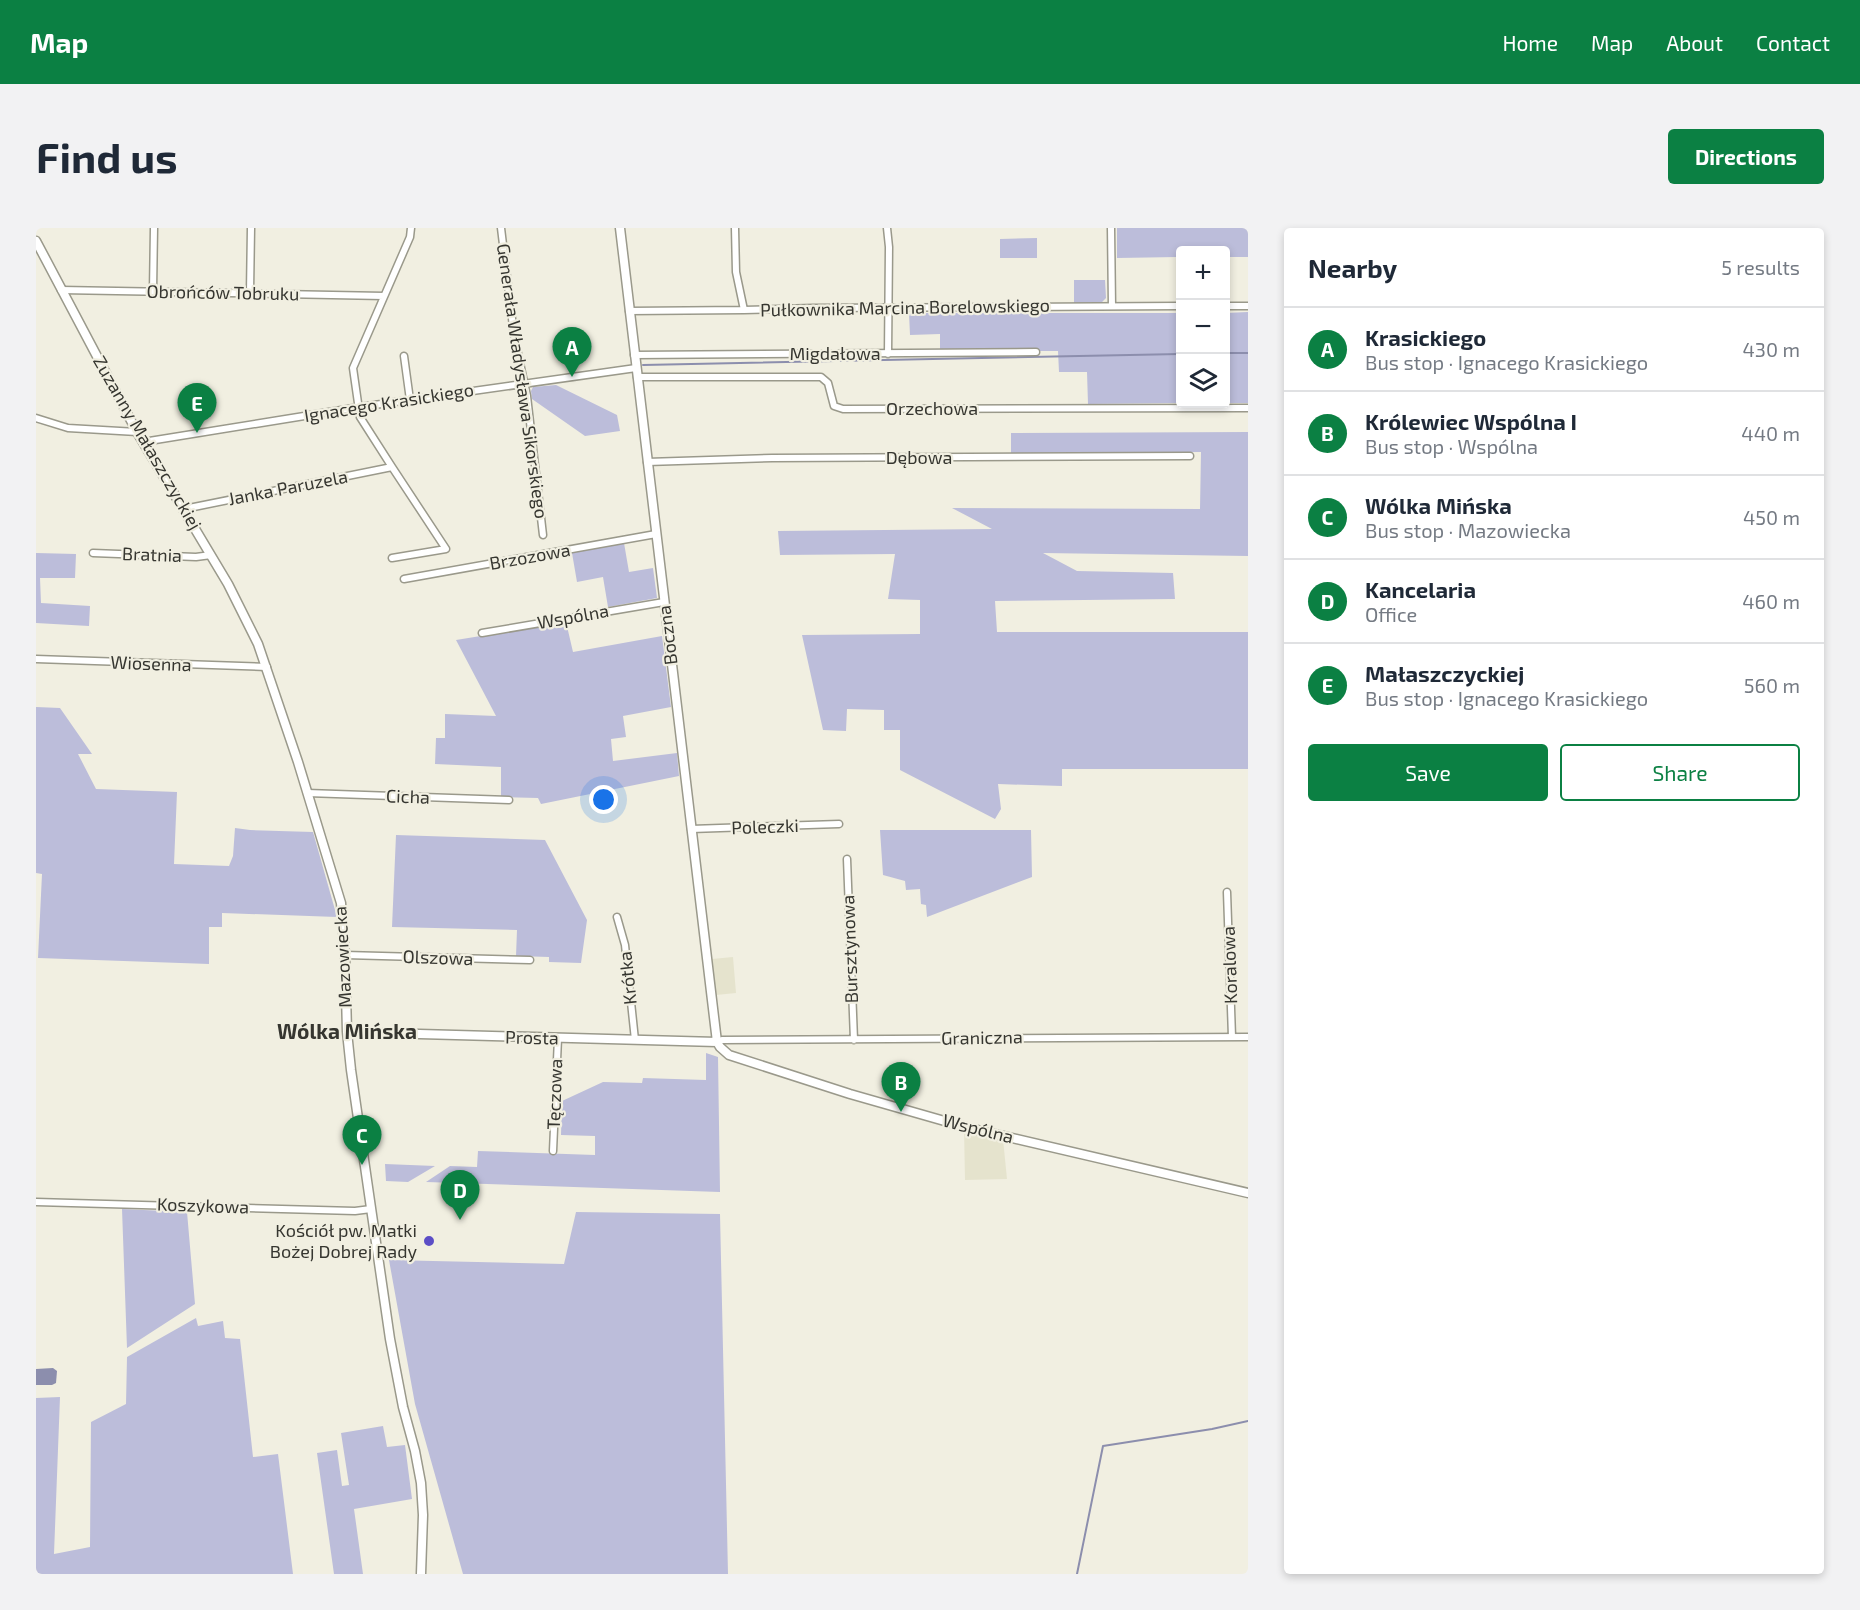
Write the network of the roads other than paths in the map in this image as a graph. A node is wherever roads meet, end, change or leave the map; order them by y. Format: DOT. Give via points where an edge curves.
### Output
graph roads {
  1 [pos="154,228"];
  2 [pos="251,228"];
  3 [pos="411,228"];
  4 [pos="501,228"];
  5 [pos="620,228"];
  6 [pos="735,228"];
  7 [pos="887,228"];
  8 [pos="1111,228"];
  9 [pos="36,241"];
  10 [pos="62,290"];
  11 [pos="153,291"];
  12 [pos="250,292"];
  13 [pos="384,296"];
  14 [pos="1112,306"];
  15 [pos="1176,306"];
  16 [pos="1230,306"];
  17 [pos="1248,306"];
  18 [pos="889,308"];
  19 [pos="629,310"];
  20 [pos="744,310"];
  21 [pos="1036,352"];
  22 [pos="888,354"];
  23 [pos="634,355"];
  24 [pos="404,356"];
  25 [pos="636,372"];
  26 [pos="525,384"];
  27 [pos="410,400"];
  28 [pos="360,407"];
  29 [pos="1248,408"];
  30 [pos="36,418"];
  31 [pos="137,432"];
  32 [pos="143,442"];
  33 [pos="1190,456"];
  34 [pos="647,462"];
  35 [pos="392,467"];
  36 [pos="184,509"];
  37 [pos="656,534"];
  38 [pos="543,535"];
  39 [pos="93,553"];
  40 [pos="211,555"];
  41 [pos="392,558"];
  42 [pos="404,579"];
  43 [pos="664,602"];
  44 [pos="482,633"];
  45 [pos="258,645"];
  46 [pos="36,659"];
  47 [pos="267,667"];
  48 [pos="307,793"];
  49 [pos="509,801"];
  50 [pos="839,824"];
  51 [pos="691,829"];
  52 [pos="847,859"];
  53 [pos="1227,892"];
  54 [pos="617,917"];
  55 [pos="345,955"];
  56 [pos="530,960"];
  57 [pos="347,1032"];
  58 [pos="1232,1037"];
  59 [pos="1248,1037"];
  60 [pos="558,1038"];
  61 [pos="635,1040"];
  62 [pos="854,1040"];
  63 [pos="717,1042"];
  64 [pos="553,1151"];
  65 [pos="1248,1193"];
  66 [pos="36,1202"];
  67 [pos="371,1209"];
  68 [pos="422,1574"];
  1 -- 11 [label="street"];
  2 -- 12 [label="street"];
  3 -- 13 [label="street"];
  4 -- 26 [label="street, Generała Władysława Sikorskiego" via="514,335"];
  5 -- 19 [label="street, Boczna"];
  6 -- 20 [label="street" via="736,272"];
  7 -- 18 [label="street"];
  8 -- 14 [label="street"];
  9 -- 10 [label="street, Zuzanny Małaszczyckiej"];
  10 -- 11 [label="street, Obrońców Tobruku"];
  10 -- 31 [label="street, Zuzanny Małaszczyckiej"];
  11 -- 12 [label="street, Obrońców Tobruku"];
  12 -- 13 [label="street, Obrońców Tobruku"];
  13 -- 28 [label="street" via="352,368"];
  14 -- 15 [label="street, Pułkownika Marcina Borelowskiego"];
  14 -- 18 [label="street, Pułkownika Marcina Borelowskiego"];
  16 -- 17 [label="street"];
  18 -- 20 [label="street, Pułkownika Marcina Borelowskiego"];
  18 -- 22 [label="street"];
  19 -- 20 [label="street, Pułkownika Marcina Borelowskiego"];
  19 -- 23 [label="street, Boczna"];
  21 -- 22 [label="street, Migdałowa"];
  22 -- 23 [label="street, Migdałowa"];
  23 -- 25 [label="street, Boczna"];
  24 -- 27 [label="street"];
  25 -- 26 [label="street, Ignacego Krasickiego"];
  25 -- 29 [label="street, Orzechowa" via="821,377 828,383 834,406 843,409"];
  25 -- 34 [label="street, Boczna"];
  26 -- 27 [label="street, Ignacego Krasickiego"];
  26 -- 38 [label="street, Generała Władysława Sikorskiego"];
  27 -- 28 [label="street, Ignacego Krasickiego"];
  28 -- 32 [label="street, Ignacego Krasickiego"];
  28 -- 35 [label="street" via="360,417"];
  30 -- 31 [label="street" via="68,428"];
  31 -- 32 [label="street, Zuzanny Małaszczyckiej"];
  32 -- 36 [label="street, Zuzanny Małaszczyckiej"];
  33 -- 34 [label="street, Dębowa"];
  34 -- 37 [label="street, Boczna"];
  35 -- 36 [label="street, Janka Paruzela"];
  35 -- 41 [label="street" via="447,549"];
  36 -- 40 [label="street, Zuzanny Małaszczyckiej"];
  37 -- 42 [label="street, Brzozowa"];
  37 -- 43 [label="street, Boczna"];
  39 -- 40 [label="street, Bratnia"];
  40 -- 45 [label="street, Zuzanny Małaszczyckiej"];
  43 -- 44 [label="street, Wspólna"];
  43 -- 51 [label="street, Boczna"];
  45 -- 47 [label="street, Mazowiecka"];
  46 -- 47 [label="street, Wiosenna"];
  47 -- 48 [label="street, Mazowiecka"];
  48 -- 49 [label="street, Cicha"];
  48 -- 55 [label="street, Mazowiecka" via="341,903"];
  50 -- 51 [label="street, Poleczki"];
  51 -- 63 [label="street, Boczna"];
  52 -- 62 [label="street, Bursztynowa"];
  53 -- 58 [label="street, Koralowa"];
  54 -- 61 [label="street, Krótka" via="625,945"];
  55 -- 56 [label="street, Olszowa"];
  55 -- 57 [label="street, Mazowiecka"];
  57 -- 60 [label="street, Prosta"];
  57 -- 67 [label="street, Mazowiecka"];
  58 -- 59 [label="street, Graniczna"];
  58 -- 62 [label="street, Graniczna"];
  60 -- 61 [label="street, Prosta"];
  60 -- 64 [label="street, Tęczowa"];
  61 -- 63 [label="street, Prosta"];
  62 -- 63 [label="street, Graniczna"];
  63 -- 65 [label="street, Wspólna" via="729,1054 969,1128"];
  66 -- 67 [label="street, Koszykowa"];
  67 -- 68 [label="street, Mazowiecka" via="396,1374 420,1474"];
}
